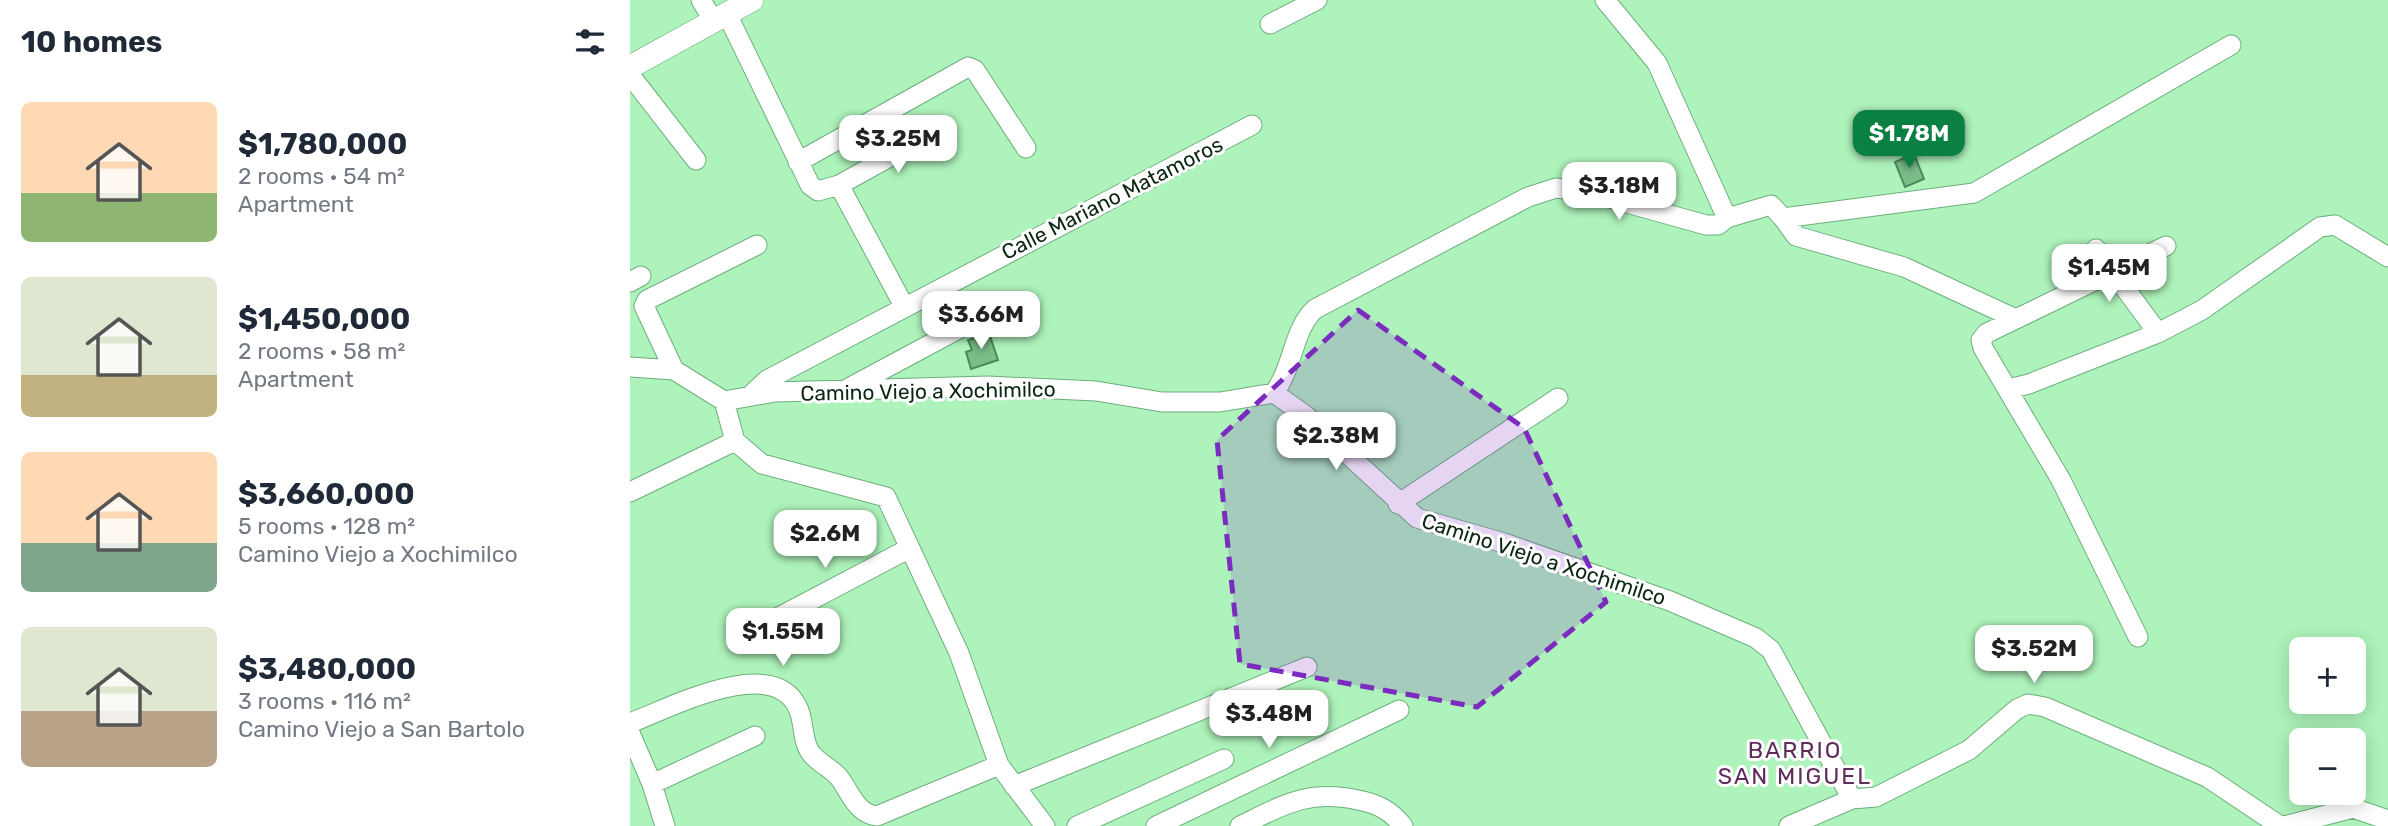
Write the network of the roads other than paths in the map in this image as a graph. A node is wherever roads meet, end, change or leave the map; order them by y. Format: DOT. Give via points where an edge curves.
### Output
graph roads {
  1 [pos="701,0"];
  2 [pos="752,0"];
  3 [pos="1317,0"];
  4 [pos="1605,0"];
  5 [pos="720,18"];
  6 [pos="1270,24"];
  7 [pos="2231,45"];
  8 [pos="630,67"];
  9 [pos="630,75"];
  10 [pos="1252,125"];
  11 [pos="939,130"];
  12 [pos="1026,148"];
  13 [pos="696,160"];
  14 [pos="798,162"];
  15 [pos="839,185"];
  16 [pos="1727,218"];
  17 [pos="1783,218"];
  18 [pos="757,245"];
  19 [pos="2166,246"];
  20 [pos="2096,249"];
  21 [pos="2388,257"];
  22 [pos="2111,273"];
  23 [pos="904,306"];
  24 [pos="994,310"];
  25 [pos="2016,318"];
  26 [pos="2158,333"];
  27 [pos="630,367"];
  28 [pos="674,370"];
  29 [pos="2008,389"];
  30 [pos="839,393"];
  31 [pos="1274,393"];
  32 [pos="752,394"];
  33 [pos="1558,398"];
  34 [pos="724,401"];
  35 [pos="735,441"];
  36 [pos="630,492"];
  37 [pos="1398,504"];
  38 [pos="908,549"];
  39 [pos="760,627"];
  40 [pos="2138,637"];
  41 [pos="1307,667"];
  42 [pos="1399,710"];
  43 [pos="630,723"];
  44 [pos="630,733"];
  45 [pos="755,736"];
  46 [pos="1224,758"];
  47 [pos="999,765"];
  48 [pos="652,784"];
  49 [pos="1014,786"];
  50 [pos="1852,799"];
  51 [pos="2388,820"];
  52 [pos="1040,825"];
  53 [pos="665,826"];
  54 [pos="1077,826"];
  55 [pos="1156,826"];
  56 [pos="1240,826"];
  57 [pos="1403,826"];
  58 [pos="1789,826"];
  59 [pos="2282,826"];
  1 -- 5 [label="street"];
  2 -- 5 [label="main road"];
  3 -- 6 [label="street"];
  4 -- 16 [label="street" via="1657,63"];
  5 -- 8 [label="main road"];
  5 -- 14 [label="street"];
  7 -- 17 [label="street" via="1974,193"];
  9 -- 13 [label="street"];
  10 -- 23 [label="street, Calle Mariano Matamoros"];
  11 -- 15 [label="street"];
  12 -- 14 [label="street" via="975,70 968,67"];
  14 -- 15 [label="street" via="818,191"];
  15 -- 23 [label="street"];
  16 -- 17 [label="street" via="1771,205"];
  16 -- 31 [label="street" via="1718,225 1706,225 1584,191 1556,188 1528,197 1315,309 1305,318 1290,368"];
  17 -- 25 [label="street" via="1796,236 1904,267"];
  18 -- 28 [label="street" via="647,300 644,306"];
  19 -- 22 [label="street"];
  20 -- 22 [label="street"];
  21 -- 26 [label="street" via="2336,225 2320,227 2202,310"];
  22 -- 25 [label="street"];
  22 -- 26 [label="street"];
  23 -- 32 [label="street, Calle Mariano Matamoros" via="766,380"];
  24 -- 30 [label="street"];
  25 -- 29 [label="street" via="1981,340"];
  26 -- 29 [label="street"];
  27 -- 28 [label="street"];
  28 -- 34 [label="street"];
  29 -- 40 [label="street" via="2062,480"];
  30 -- 31 [label="street, Camino Viejo a Xochimilco" via="988,386 1096,391 1162,402 1220,402"];
  30 -- 32 [label="street, Camino Viejo a Xochimilco"];
  31 -- 37 [label="street, Camino Viejo a Xochimilco" via="1305,415"];
  32 -- 34 [label="street, Camino Viejo a Xochimilco"];
  33 -- 37 [label="street"];
  34 -- 35 [label="street"];
  35 -- 36 [label="street"];
  35 -- 38 [label="street" via="762,464 881,494 889,502"];
  37 -- 50 [label="street, Camino Viejo a Xochimilco" via="1417,518 1574,566 1723,621 1756,638 1771,650"];
  38 -- 39 [label="street"];
  38 -- 47 [label="street" via="959,653"];
  41 -- 49 [label="street"];
  42 -- 55 [label="street"];
  43 -- 47 [label="street" via="722,688 767,683 797,706 812,755 836,772 868,815 877,816"];
  44 -- 48 [label="street"];
  45 -- 48 [label="street"];
  46 -- 54 [label="street"];
  47 -- 49 [label="street"];
  48 -- 53 [label="street"];
  49 -- 52 [label="street"];
  50 -- 58 [label="street"];
  50 -- 59 [label="street" via="1876,797 1939,767 2028,704 2207,777"];
  51 -- 59 [label="street" via="2353,808"];
  56 -- 57 [label="street" via="1318,794 1378,804"];
}
